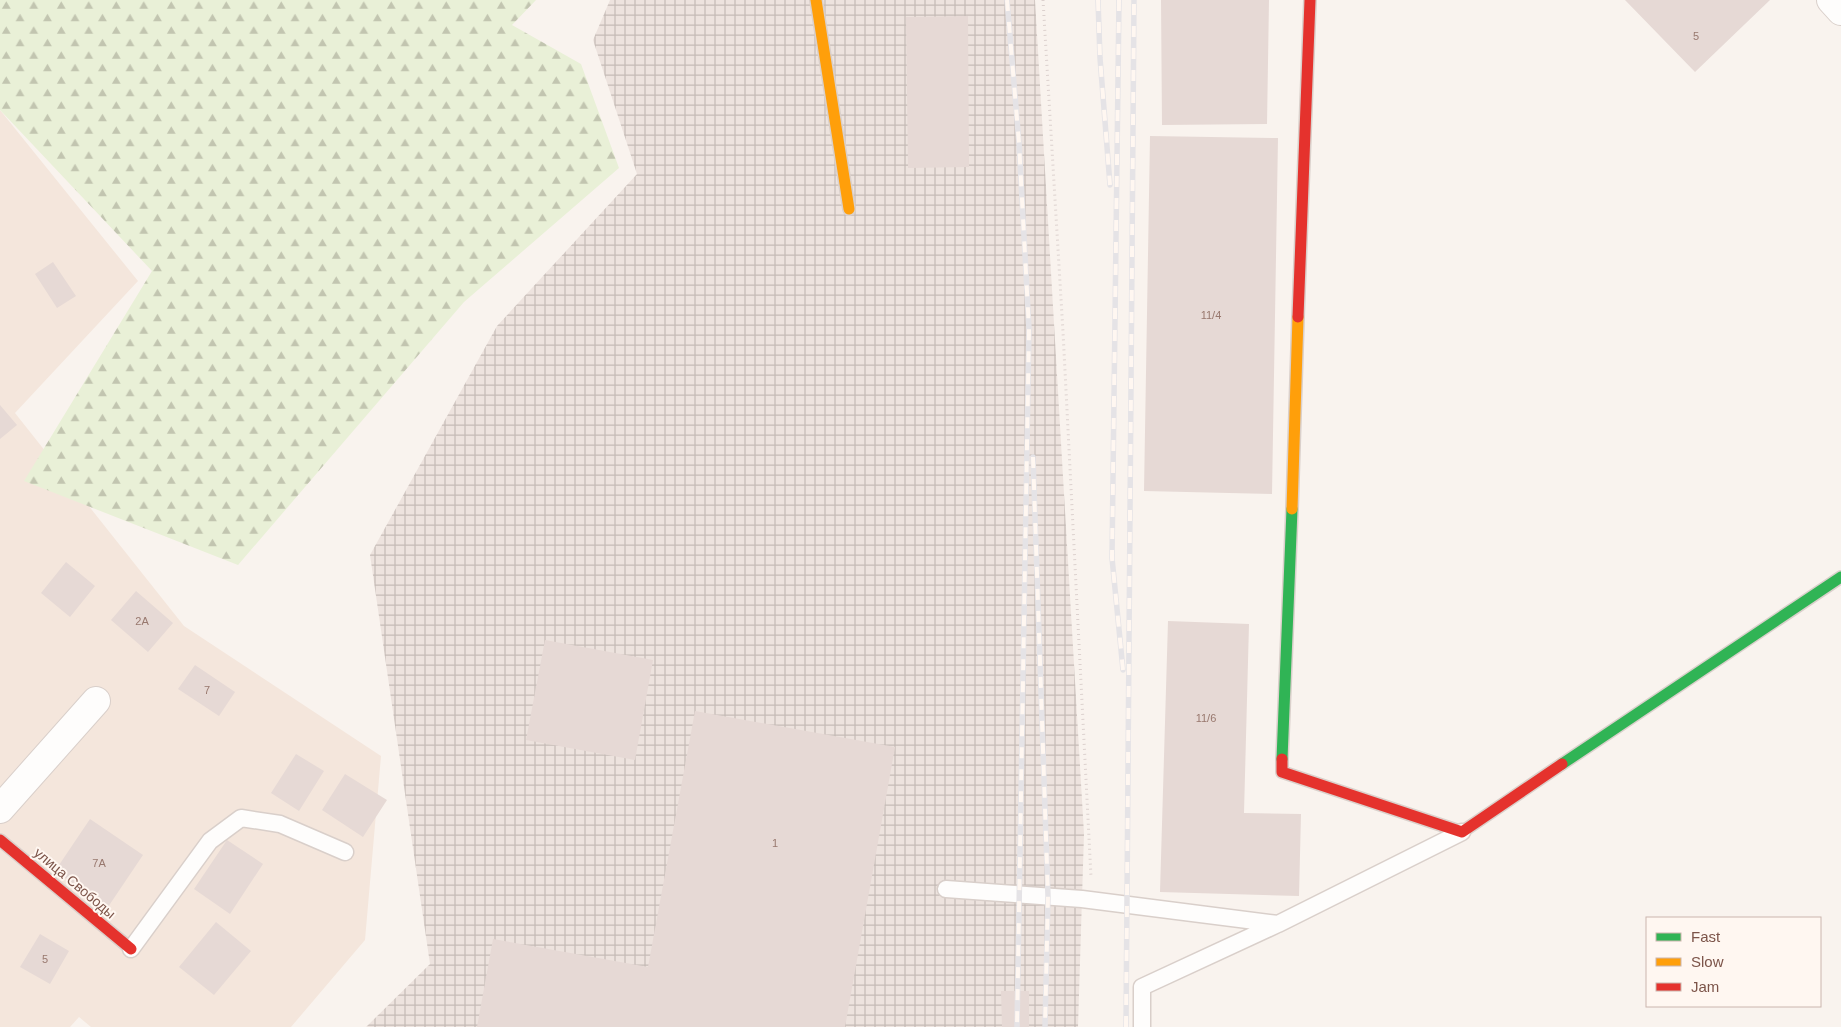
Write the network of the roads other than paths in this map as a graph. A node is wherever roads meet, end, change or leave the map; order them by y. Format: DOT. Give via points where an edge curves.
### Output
graph roads {
  1 [pos="816,0"];
  2 [pos="1310,0"];
  3 [pos="1831,0"];
  4 [pos="1841,12"];
  5 [pos="849,209"];
  6 [pos="1841,577"];
  7 [pos="96,701"];
  8 [pos="0,809"];
  9 [pos="1462,832"];
  10 [pos="0,840"];
  11 [pos="345,852"];
  12 [pos="946,890"];
  13 [pos="1278,924"];
  14 [pos="131,949"];
  15 [pos="1142,1027"];
  1 -- 5 [label="street"];
  2 -- 9 [label="street" via="1282,772"];
  3 -- 4 [label="street"];
  6 -- 9 [label="street"];
  7 -- 8 [label="street"];
  9 -- 13 [label="lane"];
  10 -- 14 [label="street, улица Свободы"];
  11 -- 14 [label="lane" via="280,824 241,818 210,841"];
  12 -- 13 [label="lane" via="1092,900"];
  13 -- 15 [label="lane" via="1142,987"];
}
